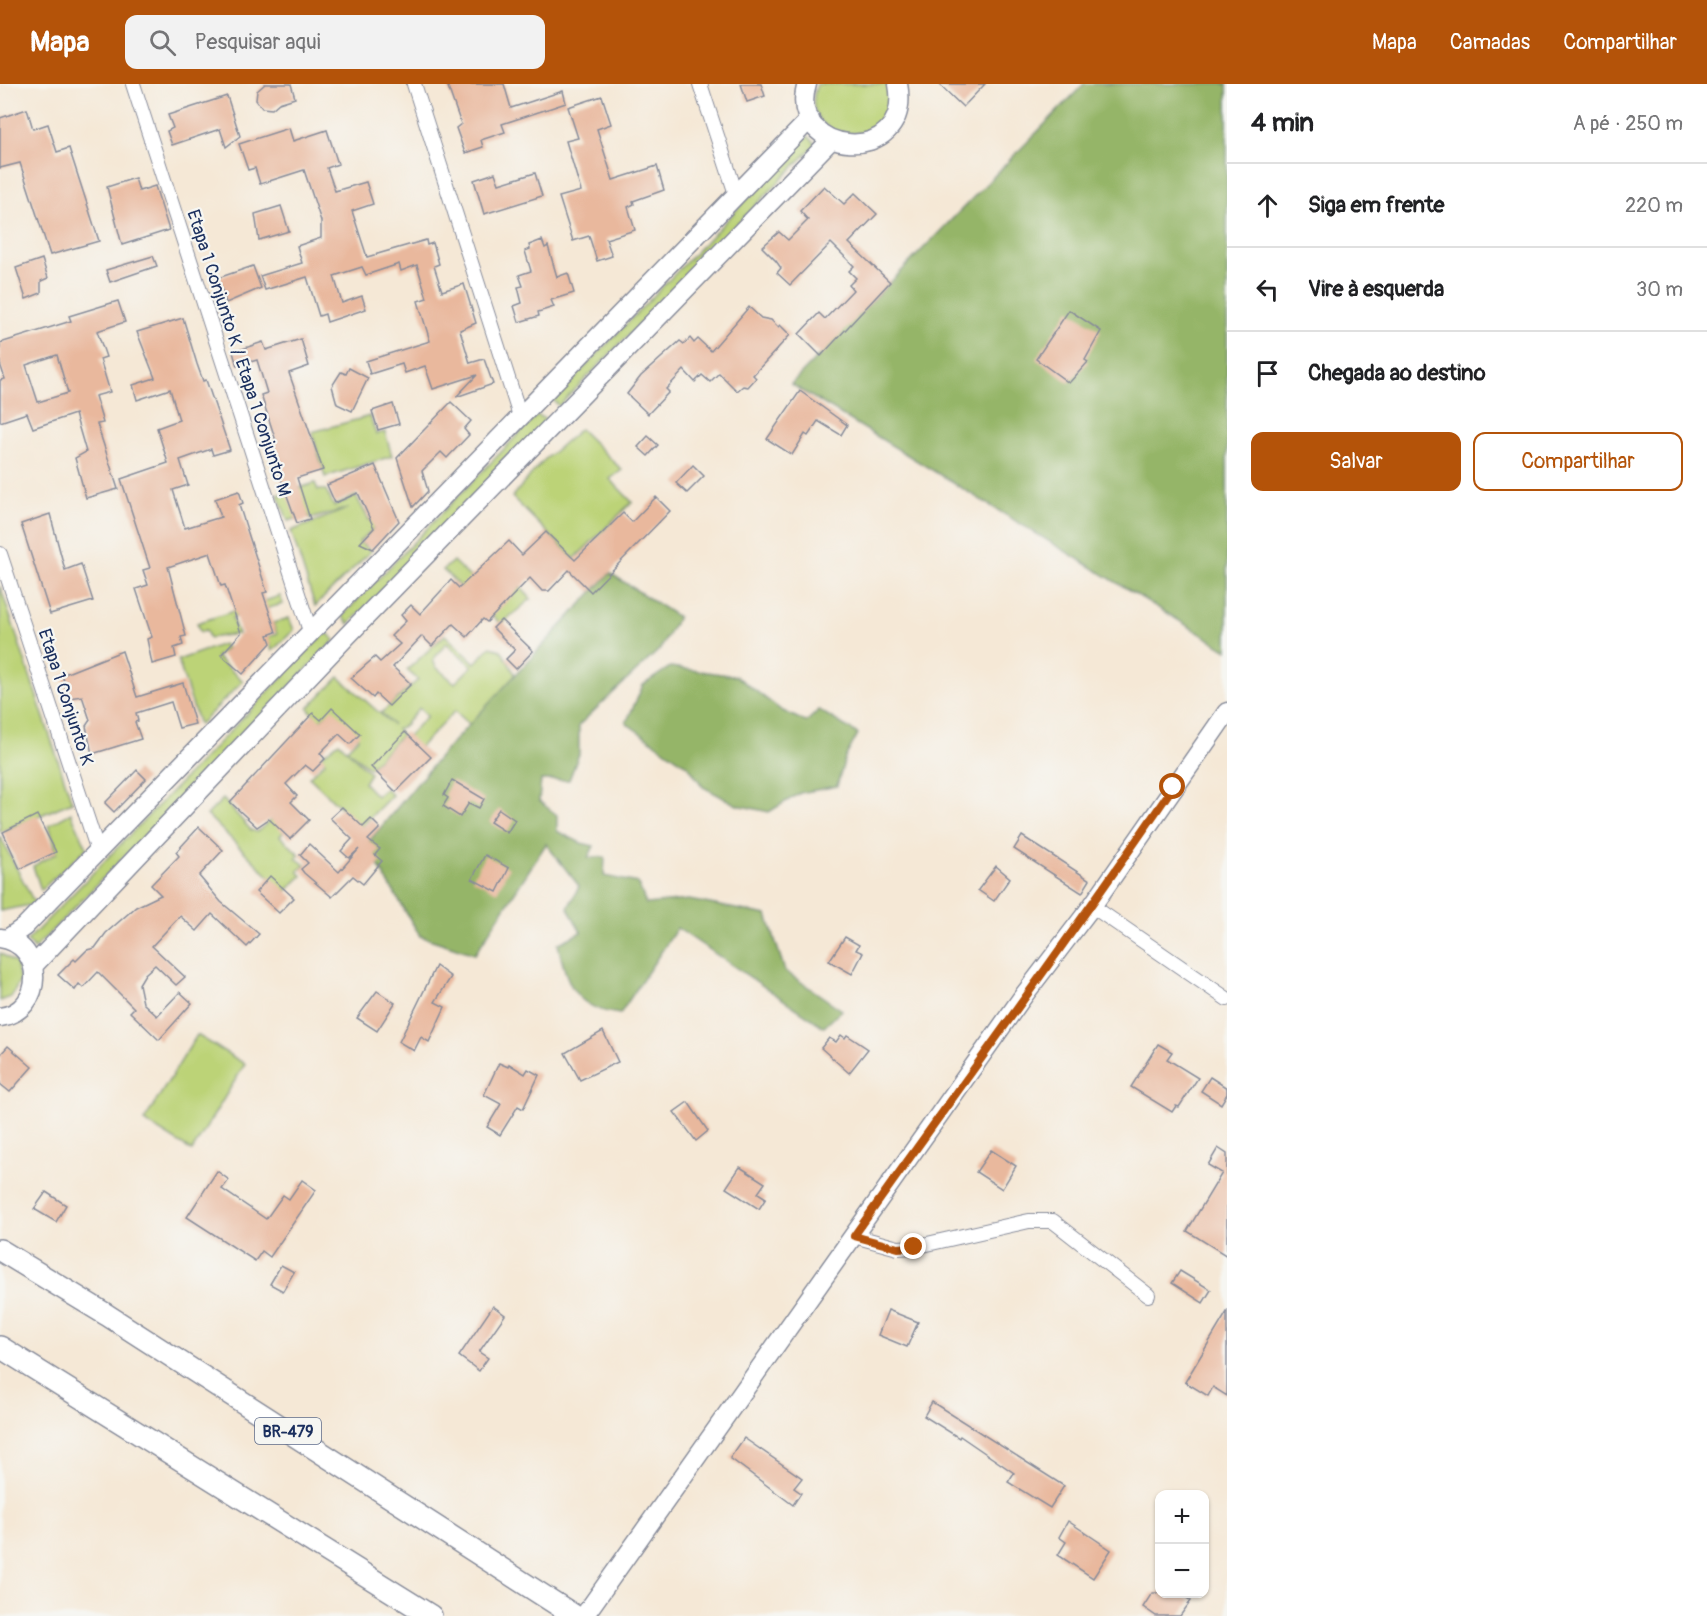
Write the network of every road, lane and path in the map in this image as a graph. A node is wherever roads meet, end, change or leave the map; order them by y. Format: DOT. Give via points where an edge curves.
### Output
graph roads {
  1 [pos="133,84"];
  2 [pos="414,84"];
  3 [pos="700,84"];
  4 [pos="807,84"];
  5 [pos="899,84"];
  6 [pos="810,119"];
  7 [pos="831,140"];
  8 [pos="736,194"];
  9 [pos="537,398"];
  10 [pos="520,416"];
  11 [pos="559,419"];
  12 [pos="0,554"];
  13 [pos="328,617"];
  14 [pos="311,634"];
  15 [pos="347,636"];
  16 [pos="1227,712"];
  17 [pos="98,851"];
  18 [pos="1092,906"];
  19 [pos="3,938"];
  20 [pos="34,965"];
  21 [pos="1227,999"];
  22 [pos="0,1017"];
  23 [pos="854,1236"];
  24 [pos="0,1250"];
  25 [pos="1148,1295"];
  26 [pos="0,1347"];
  27 [pos="431,1616"];
  28 [pos="575,1616"];
  29 [pos="584,1616"];
  1 -- 14 [label="street, Etapa 1 Conjunto K / Etapa 1 Conjunto M"];
  2 -- 10 [label="street"];
  3 -- 8 [label="street"];
  4 -- 6 [label="street" via="805,105"];
  5 -- 7 [label="street" via="897,116 888,129 862,144 846,145"];
  6 -- 7 [label="street"];
  6 -- 8 [label="street"];
  7 -- 11 [label="street"];
  8 -- 9 [label="street"];
  9 -- 10 [label="street"];
  9 -- 11 [label="street"];
  10 -- 13 [label="street"];
  11 -- 15 [label="street"];
  12 -- 17 [label="street, Etapa 1 Conjunto K"];
  13 -- 14 [label="street"];
  13 -- 15 [label="street"];
  14 -- 17 [label="street"];
  15 -- 20 [label="street"];
  16 -- 18 [label="street"];
  17 -- 19 [label="street" via="24,927"];
  18 -- 21 [label="street"];
  18 -- 23 [label="street"];
  19 -- 20 [label="street" via="28,953"];
  20 -- 22 [label="street" via="31,996 22,1008"];
  23 -- 25 [label="street" via="898,1248 958,1239 1029,1221 1053,1221"];
  23 -- 29 [label="street"];
  24 -- 28 [label="main road, BR-479" via="108,1315"];
  26 -- 27 [label="main road"];
}
